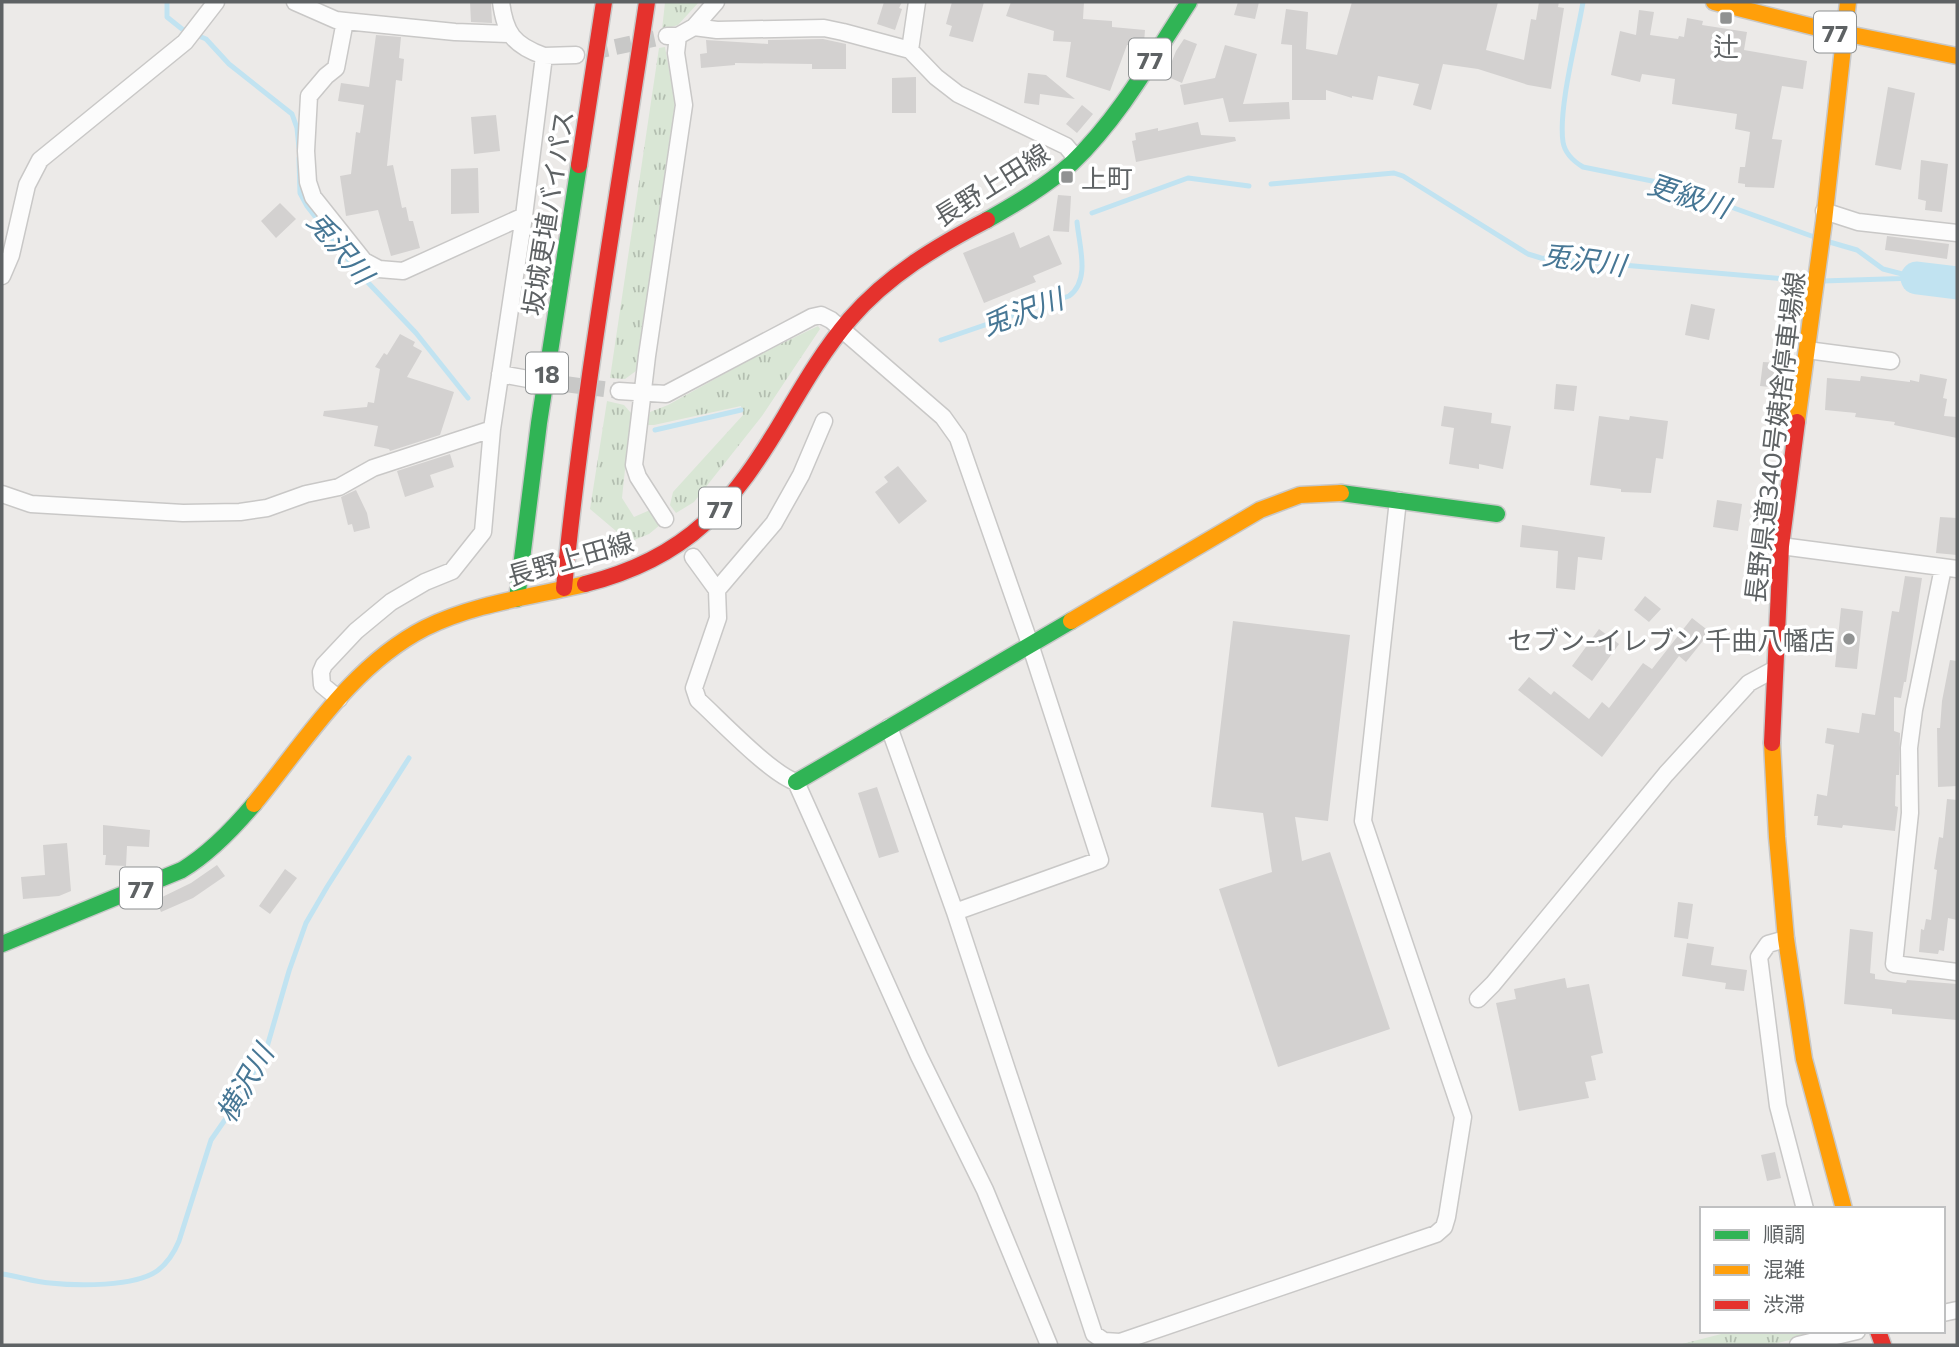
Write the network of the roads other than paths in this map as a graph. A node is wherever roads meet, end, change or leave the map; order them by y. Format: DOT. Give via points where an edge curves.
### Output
graph roads {
  1 [pos="216,2"];
  2 [pos="295,2"];
  3 [pos="501,2"];
  4 [pos="604,2"];
  5 [pos="647,2"];
  6 [pos="716,2"];
  7 [pos="917,2"];
  8 [pos="1189,2"];
  9 [pos="1714,2"];
  10 [pos="1848,2"];
  11 [pos="345,21"];
  12 [pos="694,27"];
  13 [pos="508,34"];
  14 [pos="1844,34"];
  15 [pos="910,50"];
  16 [pos="576,55"];
  17 [pos="544,56"];
  18 [pos="1957,56"];
  19 [pos="1076,158"];
  20 [pos="524,216"];
  21 [pos="1824,216"];
  22 [pos="1957,233"];
  23 [pos="2,276"];
  24 [pos="841,329"];
  25 [pos="1807,350"];
  26 [pos="1891,361"];
  27 [pos="500,374"];
  28 [pos="528,379"];
  29 [pos="619,391"];
  30 [pos="643,394"];
  31 [pos="824,421"];
  32 [pos="492,429"];
  33 [pos="2,494"];
  34 [pos="1398,500"];
  35 [pos="1496,514"];
  36 [pos="665,519"];
  37 [pos="1781,546"];
  38 [pos="693,557"];
  39 [pos="1950,568"];
  40 [pos="564,588"];
  41 [pos="718,590"];
  42 [pos="517,599"];
  43 [pos="1030,644"];
  44 [pos="1774,669"];
  45 [pos="339,699"];
  46 [pos="889,727"];
  47 [pos="796,782"];
  48 [pos="955,912"];
  49 [pos="1786,939"];
  50 [pos="2,944"];
  51 [pos="1957,972"];
  52 [pos="1478,999"];
  53 [pos="1804,1207"];
  54 [pos="1843,1207"];
  55 [pos="1849,1333"];
  56 [pos="1049,1345"];
  57 [pos="1798,1345"];
  1 -- 23 [label="street" via="190,35 40,160 27,185"];
  2 -- 11 [label="street"];
  3 -- 13 [label="street"];
  4 -- 42 [label="main road, 坂城更埴バイパス / 18" via="539,423"];
  5 -- 40 [label="main road, 18"];
  6 -- 12 [label="street"];
  7 -- 15 [label="street"];
  8 -- 19 [label="main road, 長野上田線 / 77" via="1112,117"];
  9 -- 14 [label="main road, 77"];
  10 -- 14 [label="main road, 長野県道340号姨捨停車場線"];
  11 -- 13 [label="street"];
  11 -- 20 [label="street" via="336,68 309,96 308,182 313,197 364,261 379,269 403,271"];
  12 -- 15 [label="street" via="824,28"];
  12 -- 30 [label="street" via="672,36 684,105"];
  13 -- 17 [label="street"];
  14 -- 18 [label="main road, 77"];
  14 -- 21 [label="main road, 長野県道340号姨捨停車場線"];
  15 -- 19 [label="street" via="958,94 1066,146"];
  16 -- 17 [label="street"];
  17 -- 20 [label="street"];
  19 -- 24 [label="main road, 長野上田線 / 77" via="1020,201 910,265 866,301"];
  20 -- 27 [label="street"];
  21 -- 22 [label="street"];
  21 -- 25 [label="main road, 長野県道340号姨捨停車場線"];
  24 -- 30 [label="street" via="818,315 666,394"];
  24 -- 40 [label="main road, 長野上田線 / 77" via="743,479 702,526 652,561"];
  24 -- 43 [label="street" via="943,417 958,438"];
  25 -- 26 [label="street"];
  25 -- 37 [label="main road, 長野県道340号姨捨停車場線"];
  27 -- 28 [label="street"];
  27 -- 32 [label="street"];
  29 -- 30 [label="street"];
  30 -- 36 [label="street" via="634,465"];
  31 -- 41 [label="street" via="775,523"];
  32 -- 33 [label="street" via="373,468 339,486 240,512 31,504"];
  32 -- 45 [label="street" via="483,533 453,571 391,602 324,665 322,685"];
  34 -- 35 [label="main road"];
  34 -- 43 [label="main road" via="1331,492 1283,500"];
  34 -- 48 [label="street" via="1363,821 1463,1117 1444,1227 1436,1234 1120,1342 1104,1341 1094,1334"];
  37 -- 39 [label="street"];
  37 -- 44 [label="main road, 長野県道340号姨捨停車場線"];
  38 -- 41 [label="street"];
  39 -- 51 [label="street" via="1914,710 1909,748 1910,813 1894,964"];
  40 -- 42 [label="main road, 長野上田線 / 77"];
  41 -- 47 [label="street" via="718,618 694,688 698,700 771,767"];
  42 -- 45 [label="main road, 長野上田線 / 77" via="414,634"];
  43 -- 46 [label="main road"];
  43 -- 48 [label="street" via="1100,860"];
  44 -- 49 [label="main road, 長野県道340号姨捨停車場線" via="1772,754"];
  44 -- 52 [label="street" via="1749,683 1666,774"];
  45 -- 50 [label="main road, 長野上田線 / 77" via="260,799 199,860"];
  46 -- 47 [label="main road"];
  46 -- 48 [label="street"];
  47 -- 56 [label="street" via="985,1191"];
  49 -- 53 [label="street" via="1768,944 1759,957 1778,1106"];
  49 -- 54 [label="main road, 長野県道340号姨捨停車場線" via="1804,1059"];
  55 -- 57 [label="street"];
}
